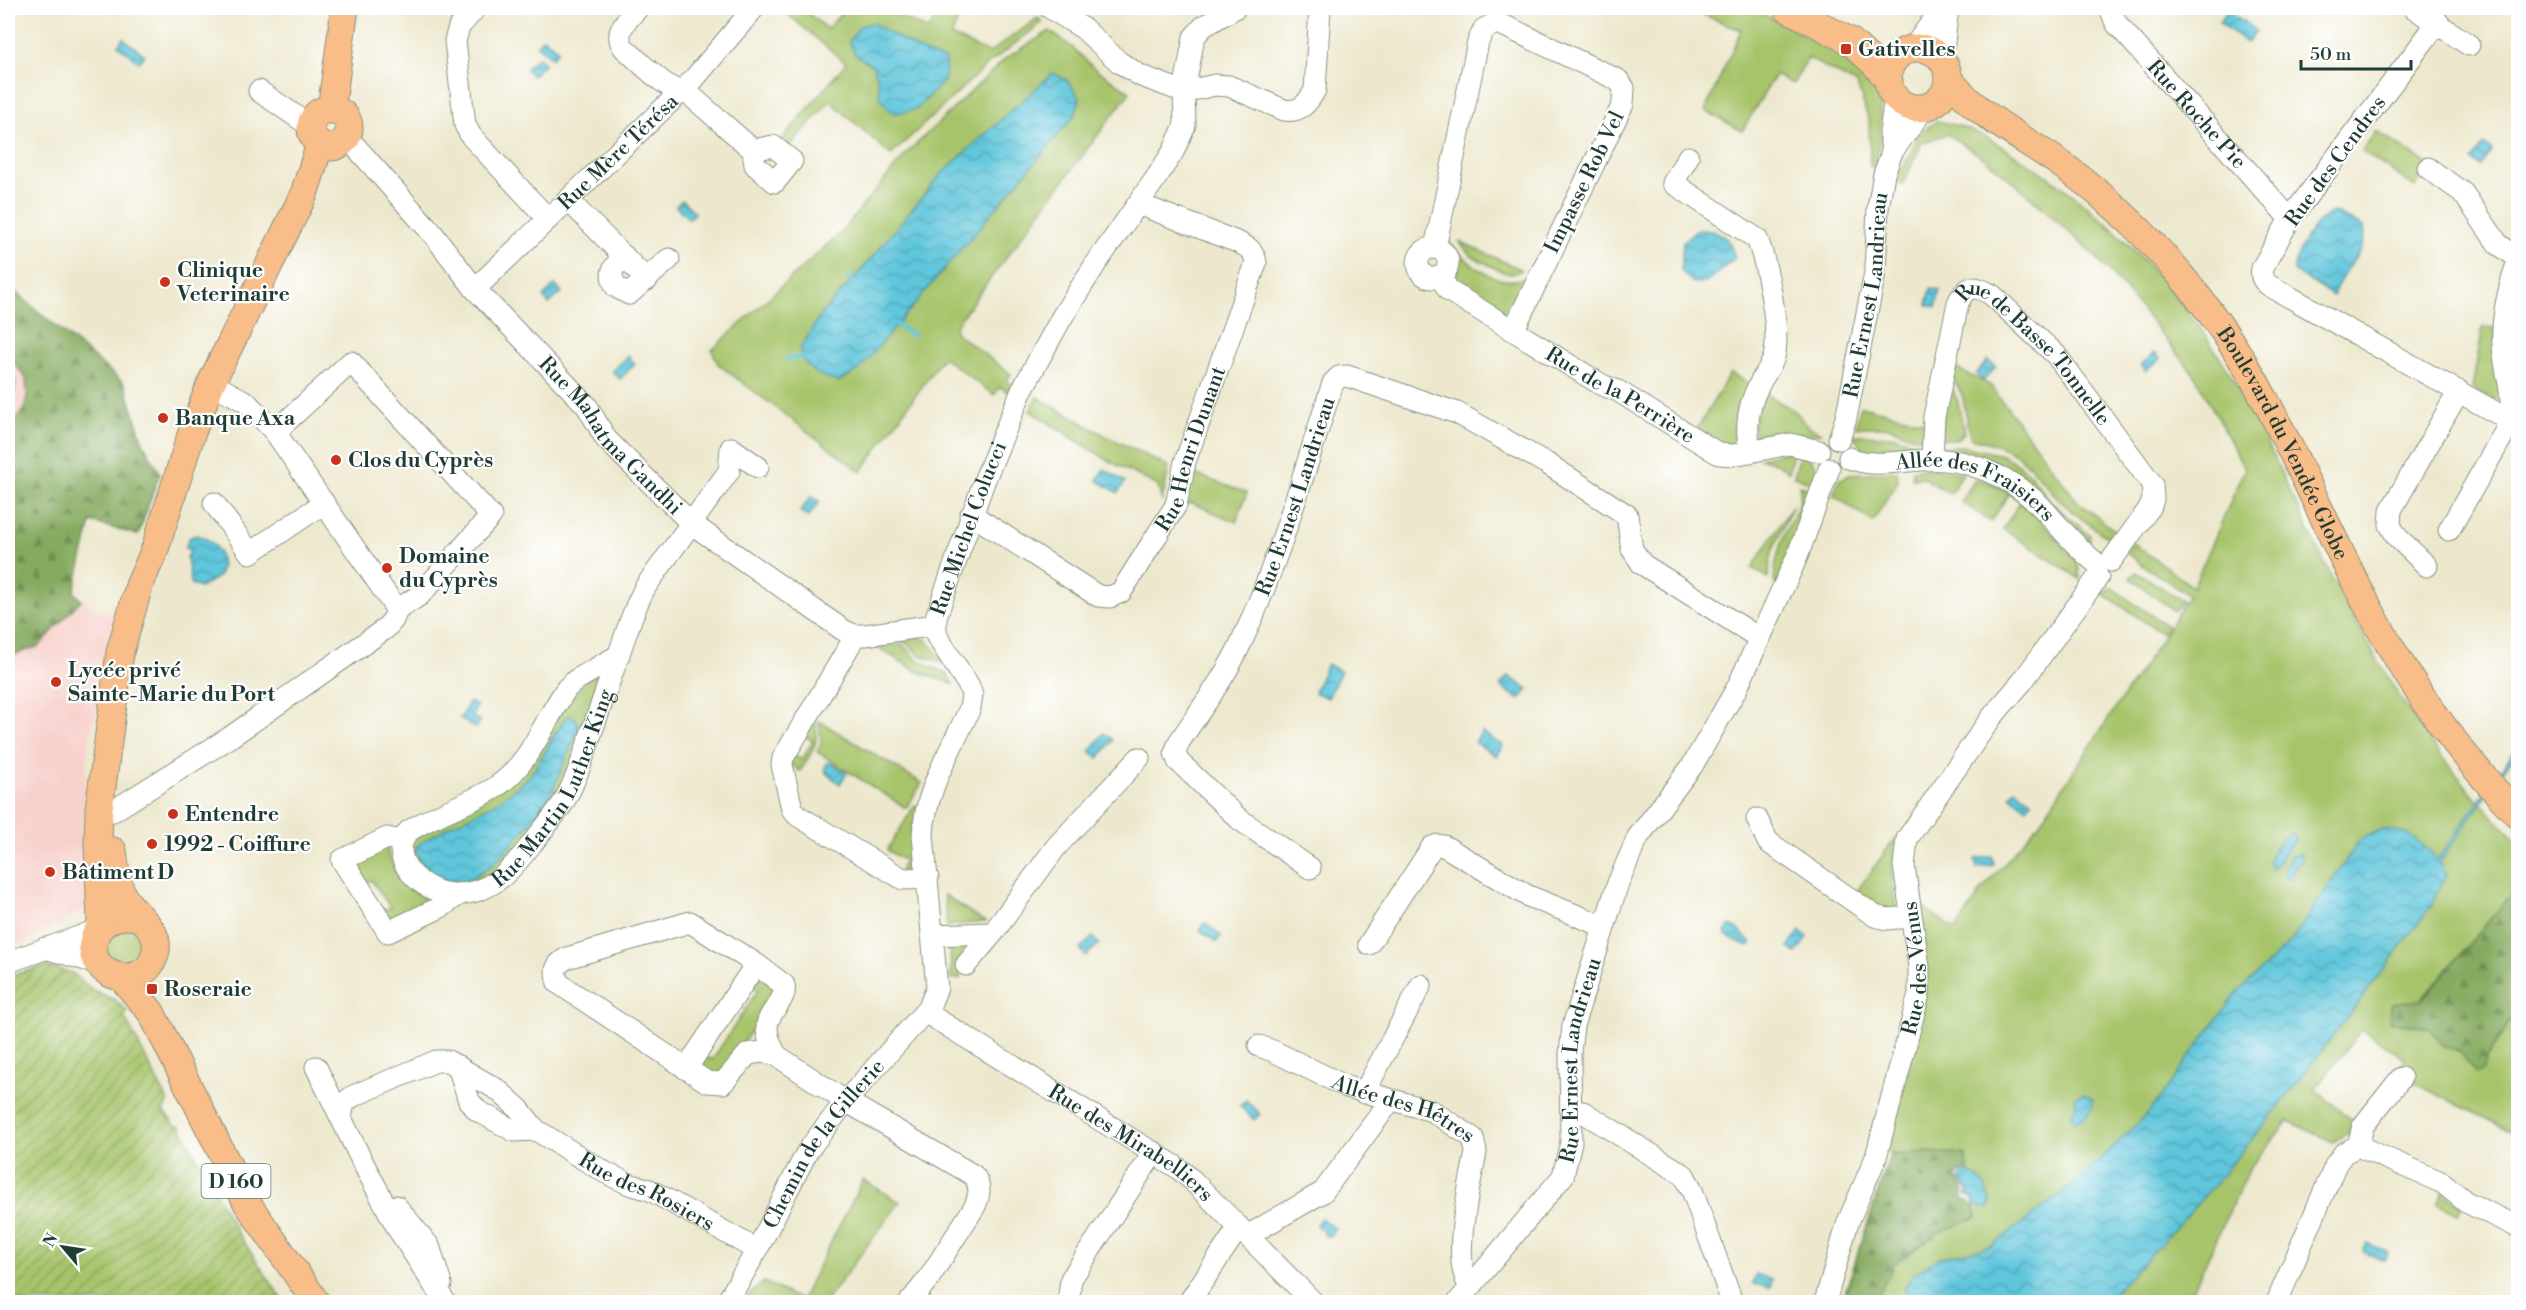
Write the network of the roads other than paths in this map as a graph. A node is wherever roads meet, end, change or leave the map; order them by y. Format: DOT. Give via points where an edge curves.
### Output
graph roads {
  1 [pos="345,8"];
  2 [pos="638,8"];
  3 [pos="754,8"];
  4 [pos="1235,8"];
  5 [pos="1320,8"];
  6 [pos="1787,8"];
  7 [pos="1942,8"];
  8 [pos="1948,8"];
  9 [pos="2110,8"];
  10 [pos="2415,8"];
  11 [pos="473,11"];
  12 [pos="1056,11"];
  13 [pos="2438,22"];
  14 [pos="1850,41"];
  15 [pos="2469,45"];
  16 [pos="1909,50"];
  17 [pos="1945,68"];
  18 [pos="1892,89"];
  19 [pos="259,91"];
  20 [pos="1184,92"];
  21 [pos="680,93"];
  22 [pos="1929,106"];
  23 [pos="1994,121"];
  24 [pos="321,125"];
  25 [pos="347,137"];
  26 [pos="753,150"];
  27 [pos="1892,152"];
  28 [pos="1688,157"];
  29 [pos="2428,168"];
  30 [pos="568,200"];
  31 [pos="1138,204"];
  32 [pos="548,219"];
  33 [pos="2290,219"];
  34 [pos="1435,248"];
  35 [pos="669,259"];
  36 [pos="2518,259"];
  37 [pos="475,289"];
  38 [pos="1514,329"];
  39 [pos="211,383"];
  40 [pos="2459,391"];
  41 [pos="2515,423"];
  42 [pos="275,432"];
  43 [pos="1839,439"];
  44 [pos="1750,452"];
  45 [pos="1849,458"];
  46 [pos="1932,459"];
  47 [pos="1824,460"];
  48 [pos="758,467"];
  49 [pos="214,503"];
  50 [pos="324,503"];
  51 [pos="970,516"];
  52 [pos="692,524"];
  53 [pos="2449,530"];
  54 [pos="155,549"];
  55 [pos="2097,563"];
  56 [pos="2427,566"];
  57 [pos="397,610"];
  58 [pos="935,625"];
  59 [pos="854,635"];
  60 [pos="1759,638"];
  61 [pos="619,655"];
  62 [pos="1139,758"];
  63 [pos="113,811"];
  64 [pos="2518,815"];
  65 [pos="1757,819"];
  66 [pos="402,841"];
  67 [pos="1310,868"];
  68 [pos="928,878"];
  69 [pos="460,894"];
  70 [pos="1911,917"];
  71 [pos="139,918"];
  72 [pos="1604,926"];
  73 [pos="100,927"];
  74 [pos="993,933"];
  75 [pos="932,935"];
  76 [pos="1369,944"];
  77 [pos="45,948"];
  78 [pos="154,959"];
  79 [pos="8,962"];
  80 [pos="756,964"];
  81 [pos="966,965"];
  82 [pos="112,973"];
  83 [pos="1421,985"];
  84 [pos="931,1004"];
  85 [pos="1259,1046"];
  86 [pos="170,1050"];
  87 [pos="776,1055"];
  88 [pos="316,1067"];
  89 [pos="686,1069"];
  90 [pos="2402,1078"];
  91 [pos="1364,1093"];
  92 [pos="1391,1100"];
  93 [pos="846,1101"];
  94 [pos="1571,1110"];
  95 [pos="341,1117"];
  96 [pos="2358,1146"];
  97 [pos="1154,1152"];
  98 [pos="2518,1227"];
  99 [pos="1243,1231"];
  100 [pos="757,1250"];
  101 [pos="1465,1295"];
  102 [pos="1069,1296"];
  103 [pos="445,1301"];
  104 [pos="316,1302"];
  105 [pos="727,1302"];
  106 [pos="910,1302"];
  107 [pos="1189,1302"];
  108 [pos="1313,1302"];
  109 [pos="1732,1302"];
  110 [pos="1825,1302"];
  111 [pos="2277,1302"];
  1 -- 24 [label="main road"];
  2 -- 21 [label="street" via="619,32 619,41"];
  3 -- 21 [label="street, Rue Mère Térésa"];
  4 -- 20 [label="street, Rue Michel Colucci" via="1204,26 1194,37"];
  5 -- 20 [label="street" via="1315,90 1299,109 1284,110 1229,87 1215,85"];
  6 -- 14 [label="main road"];
  7 -- 16 [label="street"];
  8 -- 17 [label="street"];
  9 -- 33 [label="street, Rue Roche Pie" via="2116,23"];
  10 -- 13 [label="street"];
  11 -- 32 [label="street" via="454,40 465,125"];
  12 -- 20 [label="street" via="1084,29 1126,67"];
  13 -- 15 [label="street"];
  13 -- 33 [label="street, Rue des Cendres"];
  14 -- 16 [label="main road"];
  14 -- 18 [label="main road" via="1875,64"];
  16 -- 17 [label="main road" via="1934,52"];
  16 -- 18 [label="main road" via="1892,64"];
  17 -- 22 [label="main road" via="1946,89"];
  17 -- 23 [label="main road, Boulevard du Vendée Globe" via="1961,94"];
  18 -- 22 [label="main road" via="1904,104"];
  18 -- 27 [label="street, Rue Ernest Landrieau"];
  19 -- 24 [label="street" via="303,121"];
  20 -- 31 [label="street, Rue Michel Colucci" via="1185,125 1173,152"];
  21 -- 26 [label="street" via="690,95"];
  21 -- 30 [label="street, Rue Mère Térésa"];
  22 -- 23 [label="main road, Boulevard du Vendée Globe"];
  22 -- 27 [label="street, Rue Ernest Landrieau"];
  23 -- 64 [label="main road, Boulevard du Vendée Globe" via="2049,155 2109,202 2165,256 2209,310 2251,373 2358,589 2400,662 2454,741"];
  24 -- 25 [label="main road" via="341,113 348,121"];
  24 -- 39 [label="main road" via="304,194"];
  25 -- 37 [label="street, Rue Mahatma Gandhi" via="433,234"];
  27 -- 43 [label="street, Rue Ernest Landrieau" via="1881,188 1878,254 1867,317"];
  28 -- 44 [label="street" via="1673,183 1757,239 1775,317 1774,357 1756,390 1746,423"];
  29 -- 36 [label="street" via="2463,193 2498,244"];
  30 -- 32 [label="street, Rue Mère Térésa"];
  30 -- 35 [label="street" via="624,256 611,274 616,287 629,294"];
  31 -- 51 [label="street, Rue Michel Colucci" via="1068,308 1022,390"];
  31 -- 51 [label="street, Rue Henri Dunant" via="1237,242 1255,255 1256,263 1185,462 1176,505 1121,592 1110,597 1098,596"];
  32 -- 37 [label="street, Rue Mère Térésa"];
  33 -- 40 [label="street, Rue des Cendres" via="2262,268 2263,281"];
  34 -- 38 [label="street, Rue de la Perrière" via="1425,250 1418,258 1425,276 1440,276 1449,291"];
  34 -- 38 [label="street, Impasse Rob Vel" via="1478,42 1484,29 1496,23 1507,27 1618,80 1624,88 1623,104"];
  36 -- 41 [label="street" via="2509,287 2503,345"];
  37 -- 52 [label="street, Rue Mahatma Gandhi" via="587,406 606,439"];
  38 -- 44 [label="street, Rue de la Perrière" via="1714,452"];
  39 -- 42 [label="street" via="246,402"];
  39 -- 54 [label="main road"];
  40 -- 41 [label="street"];
  40 -- 56 [label="street" via="2391,510 2390,525 2397,537"];
  41 -- 53 [label="street"];
  42 -- 50 [label="street"];
  42 -- 57 [label="street" via="351,362 491,516 420,595"];
  43 -- 45 [label="street" via="1848,446"];
  43 -- 47 [label="street" via="1826,441"];
  44 -- 47 [label="street, Rue de la Perrière" via="1790,444"];
  45 -- 46 [label="street, Allée des Fraisiers" via="1869,464"];
  45 -- 47 [label="street" via="1841,468"];
  46 -- 55 [label="street, Allée des Fraisiers" via="1965,464 2014,485"];
  46 -- 55 [label="street, Rue de Basse Tonnelle" via="1932,425 1958,303 1971,288 1981,289 2056,355 2152,484 2151,506"];
  47 -- 60 [label="street, Rue Ernest Landrieau" via="1797,557"];
  48 -- 52 [label="street, Rue Martin Luther King" via="731,448 729,471"];
  49 -- 50 [label="street" via="250,553"];
  50 -- 57 [label="street"];
  51 -- 58 [label="street, Rue Michel Colucci"];
  52 -- 59 [label="street, Rue Mahatma Gandhi"];
  52 -- 61 [label="street, Rue Martin Luther King" via="638,600"];
  54 -- 63 [label="main road" via="121,741"];
  54 -- 73 [label="main road" via="139,586 120,652 98,842"];
  55 -- 70 [label="street, Rue des Vénus" via="2022,682 1991,718 1912,829 1904,852"];
  57 -- 63 [label="street" via="385,629 229,738"];
  58 -- 59 [label="street"];
  58 -- 68 [label="street, Rue Michel Colucci" via="936,635 969,686 972,701 928,801 923,835"];
  59 -- 68 [label="street" via="783,758 792,808 798,816 903,879"];
  60 -- 67 [label="street, Rue Ernest Landrieau" via="1642,564 1632,549 1627,515 1546,463 1448,409 1347,376 1339,377 1333,383 1294,506 1247,630 1175,753 1178,762 1225,807"];
  60 -- 72 [label="street, Rue Ernest Landrieau" via="1706,745 1638,837"];
  61 -- 66 [label="street, Rue Martin Luther King" via="567,688 520,766 506,779 417,826"];
  61 -- 69 [label="street, Rue Martin Luther King" via="584,757 563,803 516,864 494,885"];
  62 -- 74 [label="street" via="1056,847"];
  63 -- 71 [label="main road" via="117,881"];
  65 -- 70 [label="street" via="1768,842 1875,916"];
  66 -- 69 [label="street, Rue Martin Luther King" via="400,852 411,873 432,889"];
  66 -- 69 [label="street, Rue Martin Luther King" via="387,838 342,860 388,932"];
  68 -- 75 [label="street, Rue Michel Colucci"];
  70 -- 110 [label="street, Rue des Vénus" via="1919,994 1876,1157 1848,1222"];
  71 -- 73 [label="main road" via="119,915"];
  71 -- 78 [label="main road" via="155,935"];
  72 -- 76 [label="street" via="1528,896 1438,845 1432,847"];
  72 -- 94 [label="street, Rue Ernest Landrieau" via="1573,1026"];
  73 -- 77 [label="street"];
  73 -- 82 [label="main road" via="93,946 98,962"];
  74 -- 75 [label="street"];
  74 -- 81 [label="street"];
  75 -- 84 [label="street, Rue Michel Colucci" via="938,988"];
  77 -- 79 [label="street"];
  77 -- 82 [label="street" via="89,961"];
  78 -- 82 [label="main road" via="140,974"];
  78 -- 86 [label="main road, D 160" via="154,981"];
  80 -- 87 [label="street" via="779,979 785,989 766,1028"];
  80 -- 89 [label="street"];
  80 -- 89 [label="street" via="690,922 557,964 554,971 558,983"];
  82 -- 86 [label="main road, D 160" via="151,1012"];
  83 -- 91 [label="street"];
  84 -- 93 [label="street, Chemin de la Gillerie"];
  84 -- 97 [label="street, Rue des Mirabelliers"];
  85 -- 91 [label="street, Allée des Hêtres"];
  86 -- 104 [label="main road, D 160" via="247,1203"];
  87 -- 89 [label="street" via="748,1054 723,1083 707,1082"];
  87 -- 93 [label="street"];
  88 -- 95 [label="street"];
  90 -- 96 [label="street" via="2363,1126"];
  91 -- 92 [label="street, Allée des Hêtres"];
  92 -- 99 [label="street" via="1323,1192"];
  92 -- 101 [label="street, Allée des Hêtres" via="1432,1111 1467,1133 1476,1144 1461,1246"];
  93 -- 100 [label="street, Chemin de la Gillerie" via="807,1150"];
  93 -- 106 [label="street" via="978,1180 979,1198 975,1206"];
  94 -- 101 [label="street, Rue Ernest Landrieau" via="1569,1156 1563,1176"];
  94 -- 109 [label="street" via="1583,1112 1684,1175"];
  95 -- 100 [label="street, Rue des Rosiers" via="344,1103 353,1096 442,1059 498,1090 536,1130 606,1173 650,1190"];
  95 -- 103 [label="street" via="379,1194 393,1203 429,1246"];
  96 -- 98 [label="street" via="2443,1183 2466,1202"];
  96 -- 111 [label="street" via="2344,1153 2336,1164"];
  97 -- 99 [label="street, Rue des Mirabelliers" via="1193,1181"];
  97 -- 102 [label="street" via="1071,1279"];
  99 -- 107 [label="street"];
  99 -- 108 [label="street, Rue des Mirabelliers"];
  100 -- 105 [label="street, Chemin de la Gillerie"];
}
